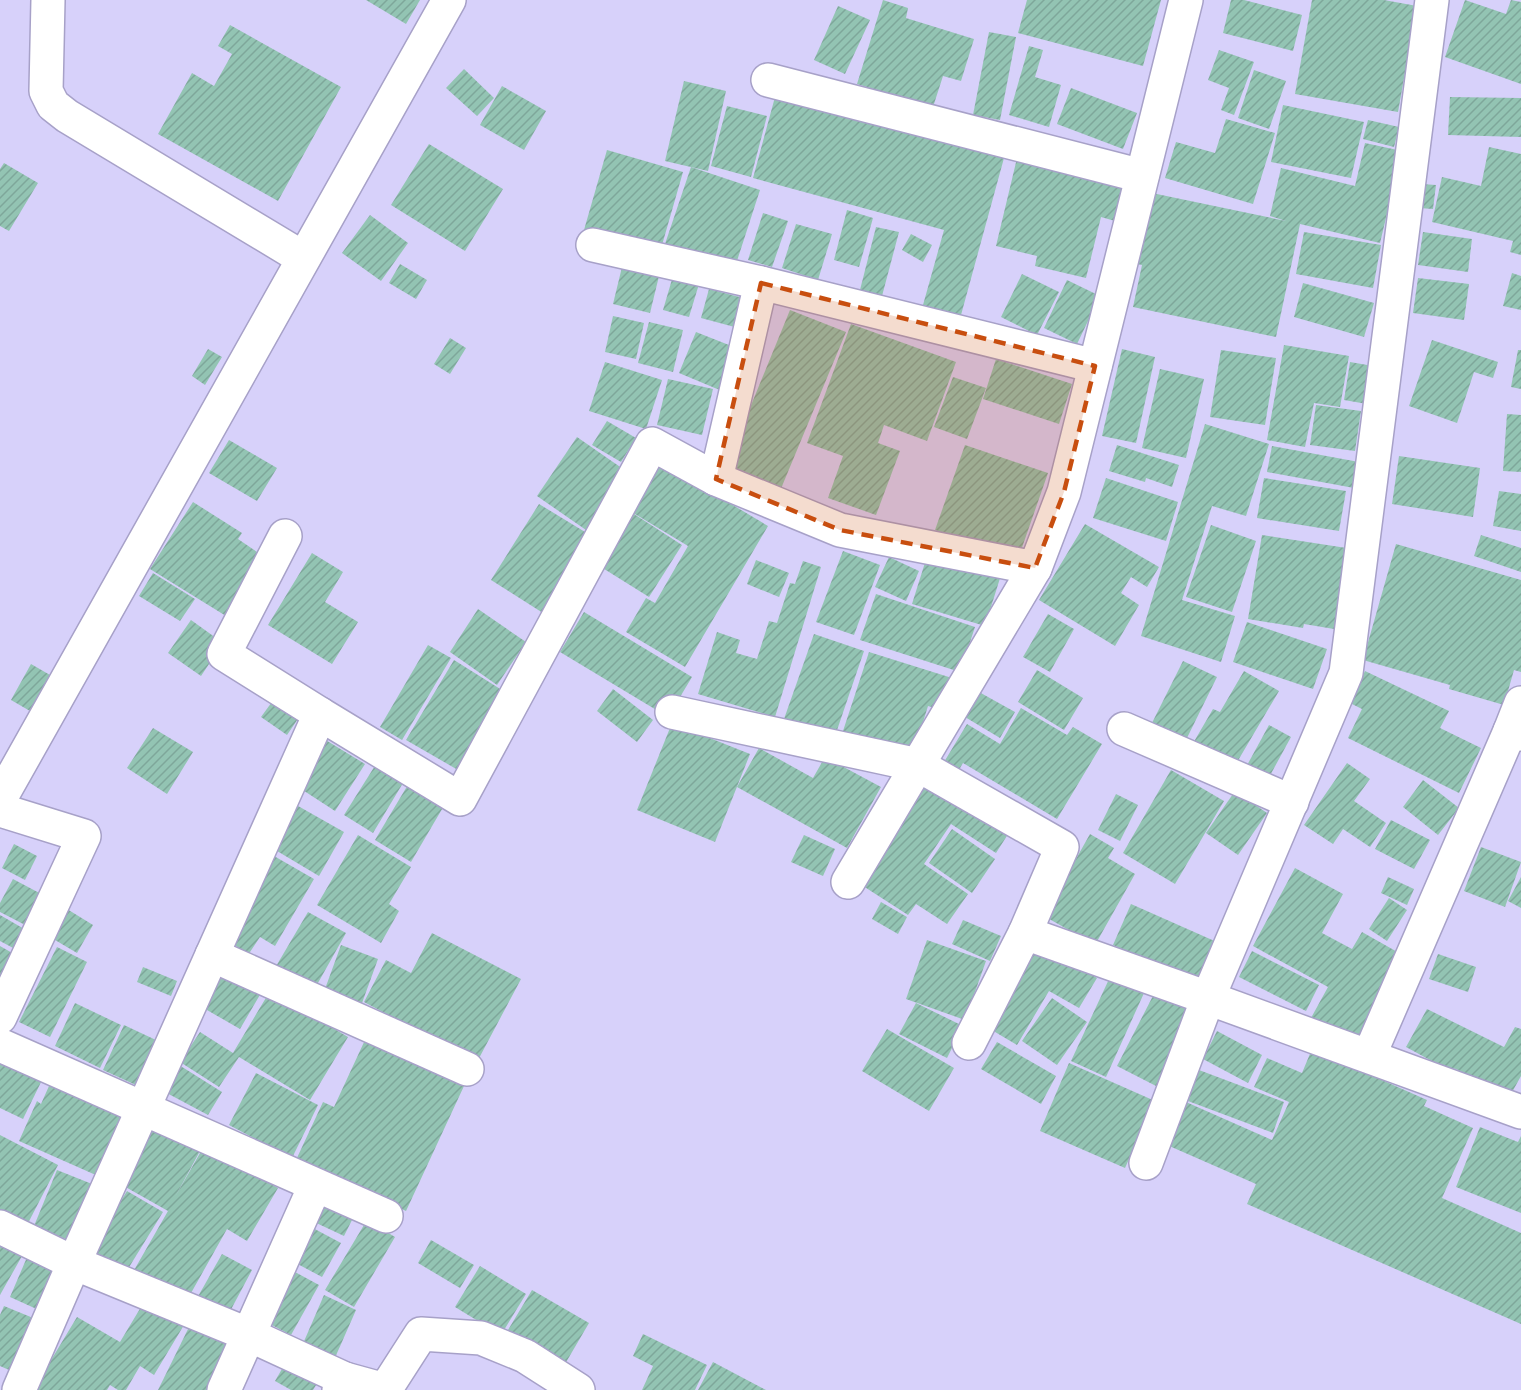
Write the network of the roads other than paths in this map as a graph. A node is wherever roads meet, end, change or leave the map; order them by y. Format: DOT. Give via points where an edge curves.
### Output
graph roads {
  1 [pos="48,0"];
  2 [pos="449,0"];
  3 [pos="1186,0"];
  4 [pos="1432,0"];
  5 [pos="768,80"];
  6 [pos="1142,176"];
  7 [pos="592,245"];
  8 [pos="303,258"];
  9 [pos="761,283"];
  10 [pos="1095,366"];
  11 [pos="716,479"];
  12 [pos="285,536"];
  13 [pos="1035,568"];
  14 [pos="672,712"];
  15 [pos="320,714"];
  16 [pos="1517,722"];
  17 [pos="1124,729"];
  18 [pos="918,765"];
  19 [pos="0,799"];
  20 [pos="1292,802"];
  21 [pos="0,810"];
  22 [pos="848,882"];
  23 [pos="1025,933"];
  24 [pos="212,955"];
  25 [pos="1208,998"];
  26 [pos="0,1017"];
  27 [pos="969,1042"];
  28 [pos="0,1045"];
  29 [pos="1369,1056"];
  30 [pos="467,1069"];
  31 [pos="143,1107"];
  32 [pos="1521,1112"];
  33 [pos="1146,1162"];
  34 [pos="315,1186"];
  35 [pos="386,1216"];
  36 [pos="0,1227"];
  37 [pos="74,1263"];
  38 [pos="247,1334"];
  39 [pos="342,1384"];
  40 [pos="19,1390"];
  41 [pos="224,1390"];
  42 [pos="578,1390"];
  1 -- 8 [label="street" via="46,91 53,105"];
  2 -- 8 [label="street"];
  3 -- 6 [label="street"];
  4 -- 20 [label="street" via="1346,673"];
  5 -- 6 [label="street"];
  6 -- 10 [label="street"];
  7 -- 9 [label="street"];
  8 -- 19 [label="street"];
  9 -- 10 [label="street"];
  9 -- 11 [label="street"];
  10 -- 13 [label="street" via="1064,492"];
  11 -- 13 [label="street" via="840,530"];
  11 -- 15 [label="street" via="652,444 460,799"];
  12 -- 15 [label="street" via="224,654"];
  13 -- 18 [label="street"];
  14 -- 18 [label="street"];
  15 -- 24 [label="street"];
  16 -- 29 [label="street"];
  17 -- 20 [label="street"];
  18 -- 22 [label="street"];
  18 -- 23 [label="street" via="1062,847"];
  20 -- 25 [label="street"];
  21 -- 26 [label="street" via="84,836"];
  23 -- 25 [label="street"];
  23 -- 27 [label="street"];
  24 -- 30 [label="street"];
  24 -- 31 [label="street"];
  25 -- 29 [label="street"];
  25 -- 33 [label="street"];
  28 -- 31 [label="street"];
  29 -- 32 [label="street"];
  31 -- 34 [label="street"];
  31 -- 37 [label="street"];
  34 -- 35 [label="street"];
  34 -- 38 [label="street"];
  36 -- 37 [label="street"];
  37 -- 38 [label="street"];
  37 -- 40 [label="street"];
  38 -- 39 [label="street"];
  38 -- 41 [label="street"];
  39 -- 42 [label="street" via="385,1390 421,1334 481,1338 525,1356"];
}
